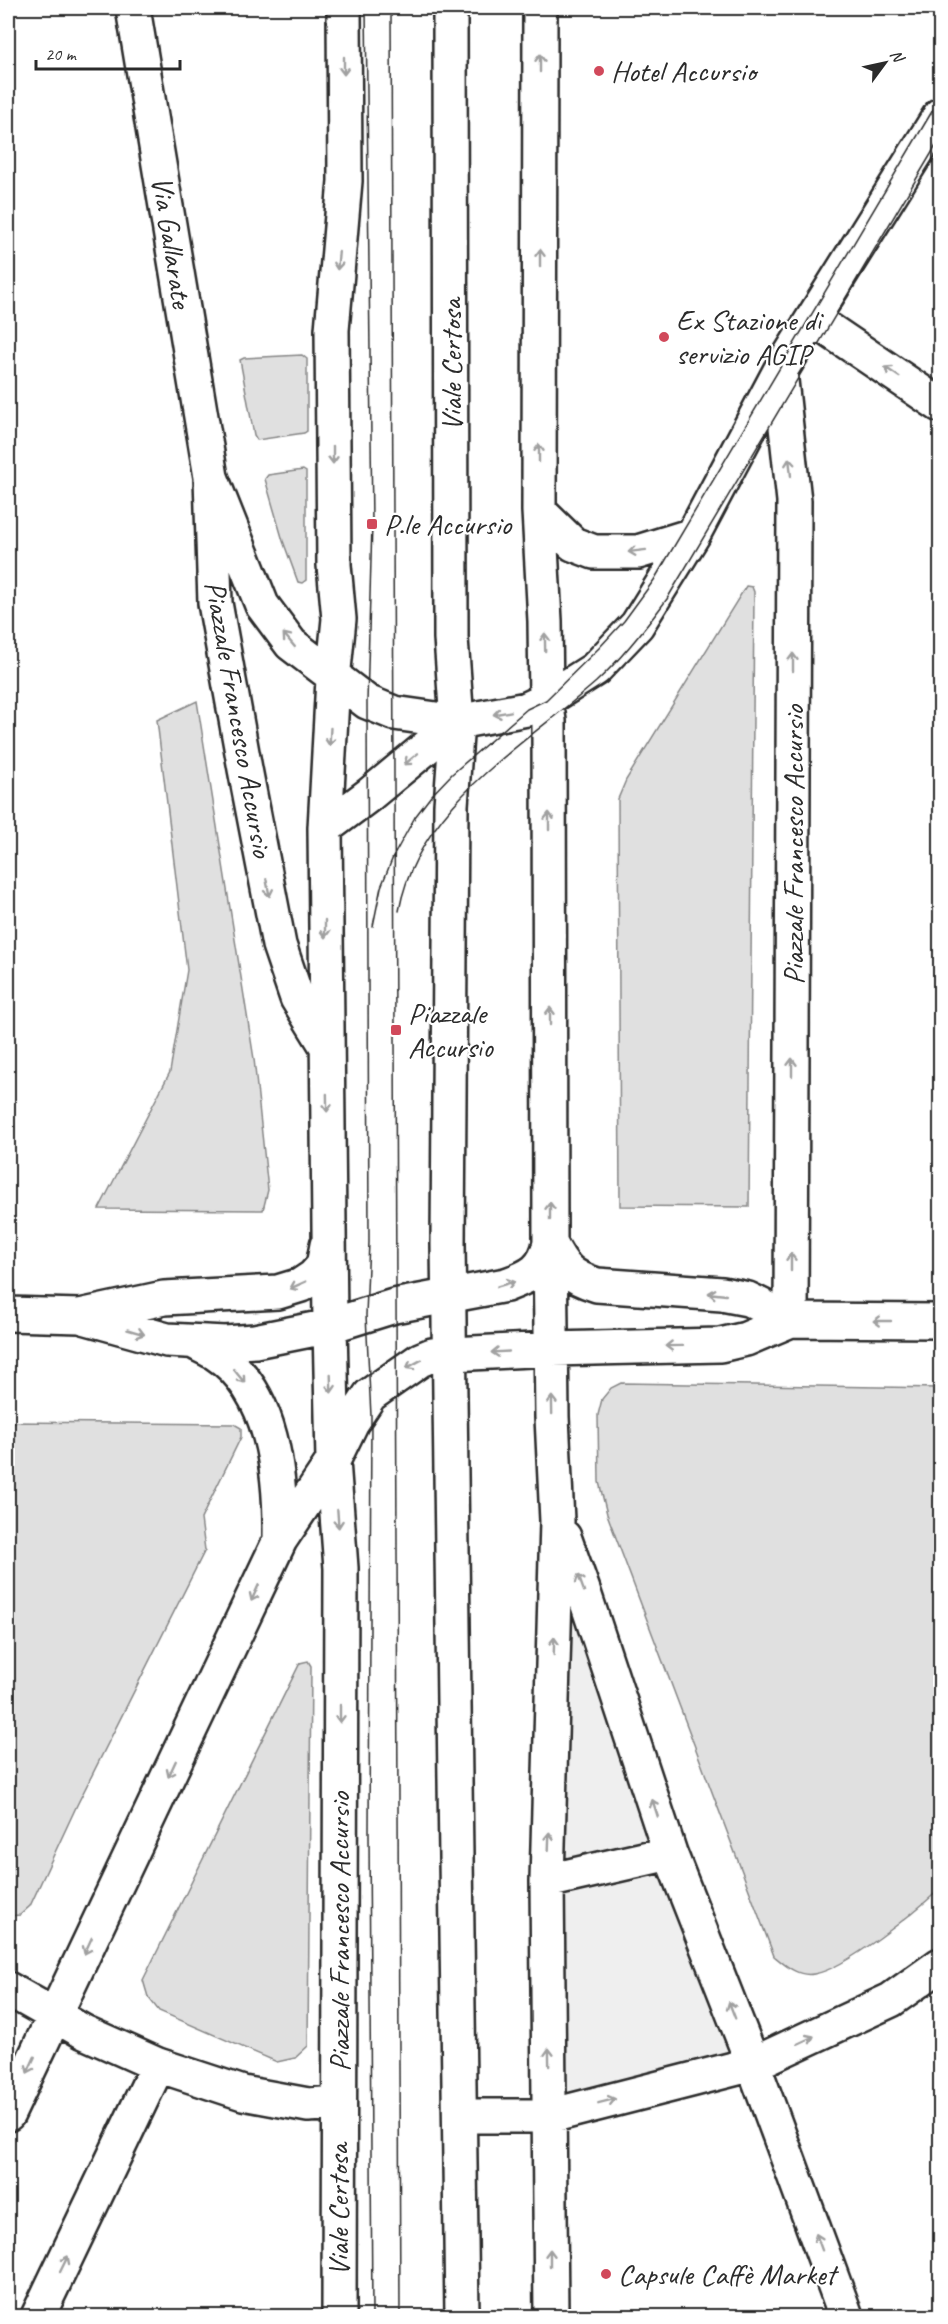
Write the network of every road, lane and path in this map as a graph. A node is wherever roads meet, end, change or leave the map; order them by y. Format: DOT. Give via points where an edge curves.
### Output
graph roads {
  1 [pos="133,8"];
  2 [pos="344,8"];
  3 [pos="450,8"];
  4 [pos="540,8"];
  5 [pos="940,115"];
  6 [pos="813,319"];
  7 [pos="780,371"];
  8 [pos="940,405"];
  9 [pos="211,477"];
  10 [pos="539,511"];
  11 [pos="693,535"];
  12 [pos="333,679"];
  13 [pos="546,700"];
  14 [pos="457,722"];
  15 [pos="325,828"];
  16 [pos="326,1045"];
  17 [pos="328,1240"];
  18 [pos="550,1243"];
  19 [pos="449,1294"];
  20 [pos="8,1314"];
  21 [pos="80,1316"];
  22 [pos="791,1320"];
  23 [pos="940,1321"];
  24 [pos="330,1326"];
  25 [pos="192,1342"];
  26 [pos="552,1348"];
  27 [pos="448,1354"];
  28 [pos="333,1461"];
  29 [pos="557,1521"];
  30 [pos="280,1540"];
  31 [pos="670,1853"];
  32 [pos="548,1881"];
  33 [pos="940,1965"];
  34 [pos="8,1989"];
  35 [pos="54,2017"];
  36 [pos="753,2064"];
  37 [pos="158,2065"];
  38 [pos="338,2103"];
  39 [pos="8,2114"];
  40 [pos="460,2116"];
  41 [pos="550,2116"];
  42 [pos="38,2316"];
  43 [pos="339,2316"];
  44 [pos="462,2316"];
  45 [pos="551,2316"];
  46 [pos="846,2316"];
  1 -- 9 [label="street, Via Gallarate"];
  2 -- 12 [label="street, one-way" via="345,181 332,330 334,565 339,619"];
  3 -- 14 [label="street, Viale Certosa" via="451,638"];
  10 -- 4 [label="street, one-way"];
  5 -- 6 [label="street"];
  6 -- 7 [label="street"];
  8 -- 6 [label="street, one-way"];
  7 -- 11 [label="street"];
  22 -- 7 [label="street, Piazzale Francesco Accursio, one-way" via="794,501"];
  12 -- 9 [label="street, Piazzale Francesco Accursio, one-way" via="291,644 262,605"];
  9 -- 16 [label="street, Piazzale Francesco Accursio, one-way" via="214,603 279,945 297,998"];
  11 -- 10 [label="street, one-way" via="638,552 594,552 573,544"];
  13 -- 10 [label="street, Piazzale Francesco Accursio, one-way"];
  11 -- 13 [label="street" via="637,625 595,669"];
  12 -- 14 [label="street, Piazzale Francesco Accursio" via="367,702 394,713"];
  12 -- 15 [label="street, Piazzale Francesco Accursio, one-way"];
  13 -- 14 [label="street, Piazzale Francesco Accursio, one-way" via="527,709"];
  18 -- 13 [label="street, Piazzale Francesco Accursio, one-way"];
  14 -- 15 [label="street, Piazzale Francesco Accursio, one-way"];
  14 -- 19 [label="street" via="452,805"];
  15 -- 16 [label="street, Piazzale Francesco Accursio, one-way"];
  16 -- 17 [label="street, Piazzale Francesco Accursio, one-way"];
  17 -- 21 [label="street, Piazzale Francesco Accursio, one-way" via="323,1266 307,1281 286,1290 164,1298"];
  17 -- 24 [label="street, Piazzale Francesco Accursio"];
  19 -- 18 [label="street, Piazzale Francesco Accursio, one-way" via="521,1279 540,1267"];
  22 -- 18 [label="street, Piazzale Francesco Accursio, one-way" via="748,1299 722,1294 584,1281 565,1269"];
  18 -- 26 [label="street, Piazzale Francesco Accursio"];
  19 -- 24 [label="street, Piazzale Francesco Accursio"];
  19 -- 27 [label="street"];
  20 -- 21 [label="street, Piazzale Francesco Accursio"];
  21 -- 25 [label="street, Piazzale Francesco Accursio, one-way" via="166,1340"];
  23 -- 22 [label="street, Piazzale Francesco Accursio, one-way"];
  22 -- 26 [label="street, Piazzale Francesco Accursio, one-way" via="720,1345"];
  24 -- 25 [label="street, Piazzale Francesco Accursio" via="255,1341"];
  24 -- 28 [label="street, Piazzale Francesco Accursio, one-way"];
  25 -- 30 [label="street, Piazzale Francesco Accursio, one-way" via="215,1353 234,1369 262,1412 279,1488"];
  26 -- 27 [label="street, Piazzale Francesco Accursio, one-way"];
  29 -- 26 [label="street, Piazzale Francesco Accursio, one-way"];
  27 -- 28 [label="street, Piazzale Francesco Accursio, one-way" via="420,1360 370,1395"];
  27 -- 40 [label="street"];
  28 -- 30 [label="street, Piazzale Francesco Accursio"];
  28 -- 38 [label="street, Piazzale Francesco Accursio, one-way" via="341,1568"];
  31 -- 29 [label="street, Piazzale Francesco Accursio, one-way"];
  32 -- 29 [label="street, Piazzale Francesco Accursio, one-way"];
  30 -- 35 [label="street, Piazzale Francesco Accursio, one-way"];
  31 -- 32 [label="street"];
  36 -- 31 [label="street, Piazzale Francesco Accursio, one-way"];
  41 -- 32 [label="street, Piazzale Francesco Accursio, one-way"];
  36 -- 33 [label="street, one-way" via="891,2000"];
  34 -- 35 [label="street, Piazzale Francesco Accursio"];
  35 -- 37 [label="street, Piazzale Francesco Accursio"];
  35 -- 39 [label="street, one-way"];
  41 -- 36 [label="street, one-way"];
  46 -- 36 [label="street, Piazzale Francesco Accursio, one-way"];
  37 -- 38 [label="street, Piazzale Francesco Accursio" via="243,2093 308,2105"];
  42 -- 37 [label="street, one-way"];
  38 -- 43 [label="street, Viale Certosa"];
  40 -- 41 [label="street"];
  40 -- 44 [label="street"];
  45 -- 41 [label="street, one-way"];
}
